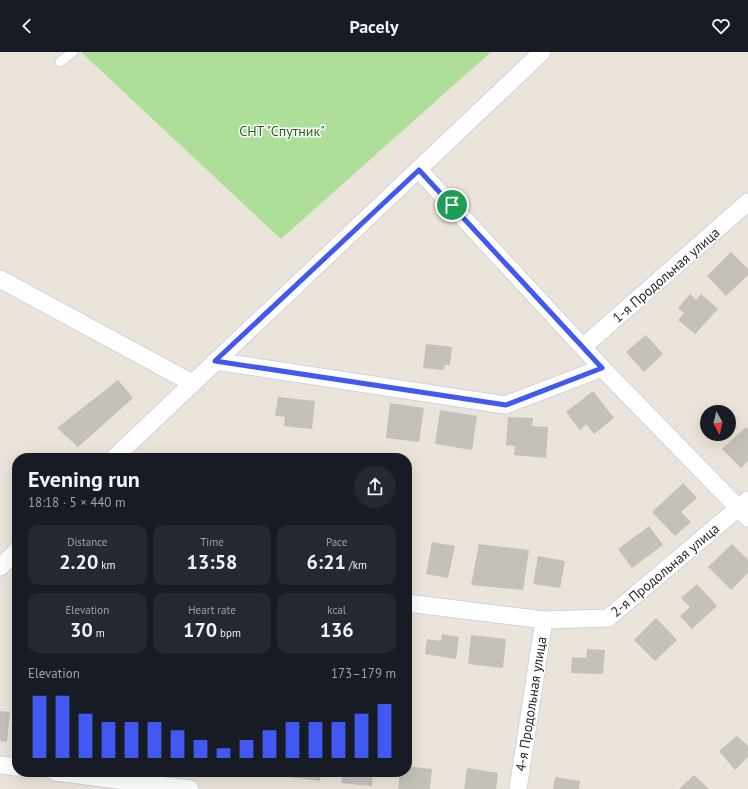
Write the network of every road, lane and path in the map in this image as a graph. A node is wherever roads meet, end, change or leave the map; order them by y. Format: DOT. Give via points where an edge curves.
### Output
graph roads {
  1 [pos="73,52"];
  2 [pos="542,52"];
  3 [pos="60,62"];
  4 [pos="419,170"];
  5 [pos="748,202"];
  6 [pos="0,278"];
  7 [pos="583,347"];
  8 [pos="215,361"];
  9 [pos="602,368"];
  10 [pos="192,383"];
  11 [pos="119,453"];
  12 [pos="745,508"];
  13 [pos="412,604"];
  14 [pos="544,620"];
  15 [pos="0,765"];
  16 [pos="12,766"];
  17 [pos="95,777"];
  18 [pos="190,789"];
  19 [pos="518,789"];
  1 -- 3 [label="lane"];
  2 -- 4 [label="street"];
  4 -- 7 [label="street"];
  4 -- 8 [label="street"];
  5 -- 7 [label="street, 1-я Продольная улица"];
  6 -- 10 [label="street"];
  7 -- 9 [label="street"];
  8 -- 9 [label="street" via="506,405"];
  8 -- 10 [label="street"];
  9 -- 12 [label="street"];
  10 -- 11 [label="street"];
  12 -- 14 [label="street, 2-я Продольная улица" via="608,618"];
  13 -- 14 [label="street, 2-я Продольная улица"];
  14 -- 19 [label="street, 4-я Продольная улица"];
  15 -- 16 [label="street"];
  17 -- 18 [label="street"];
}
